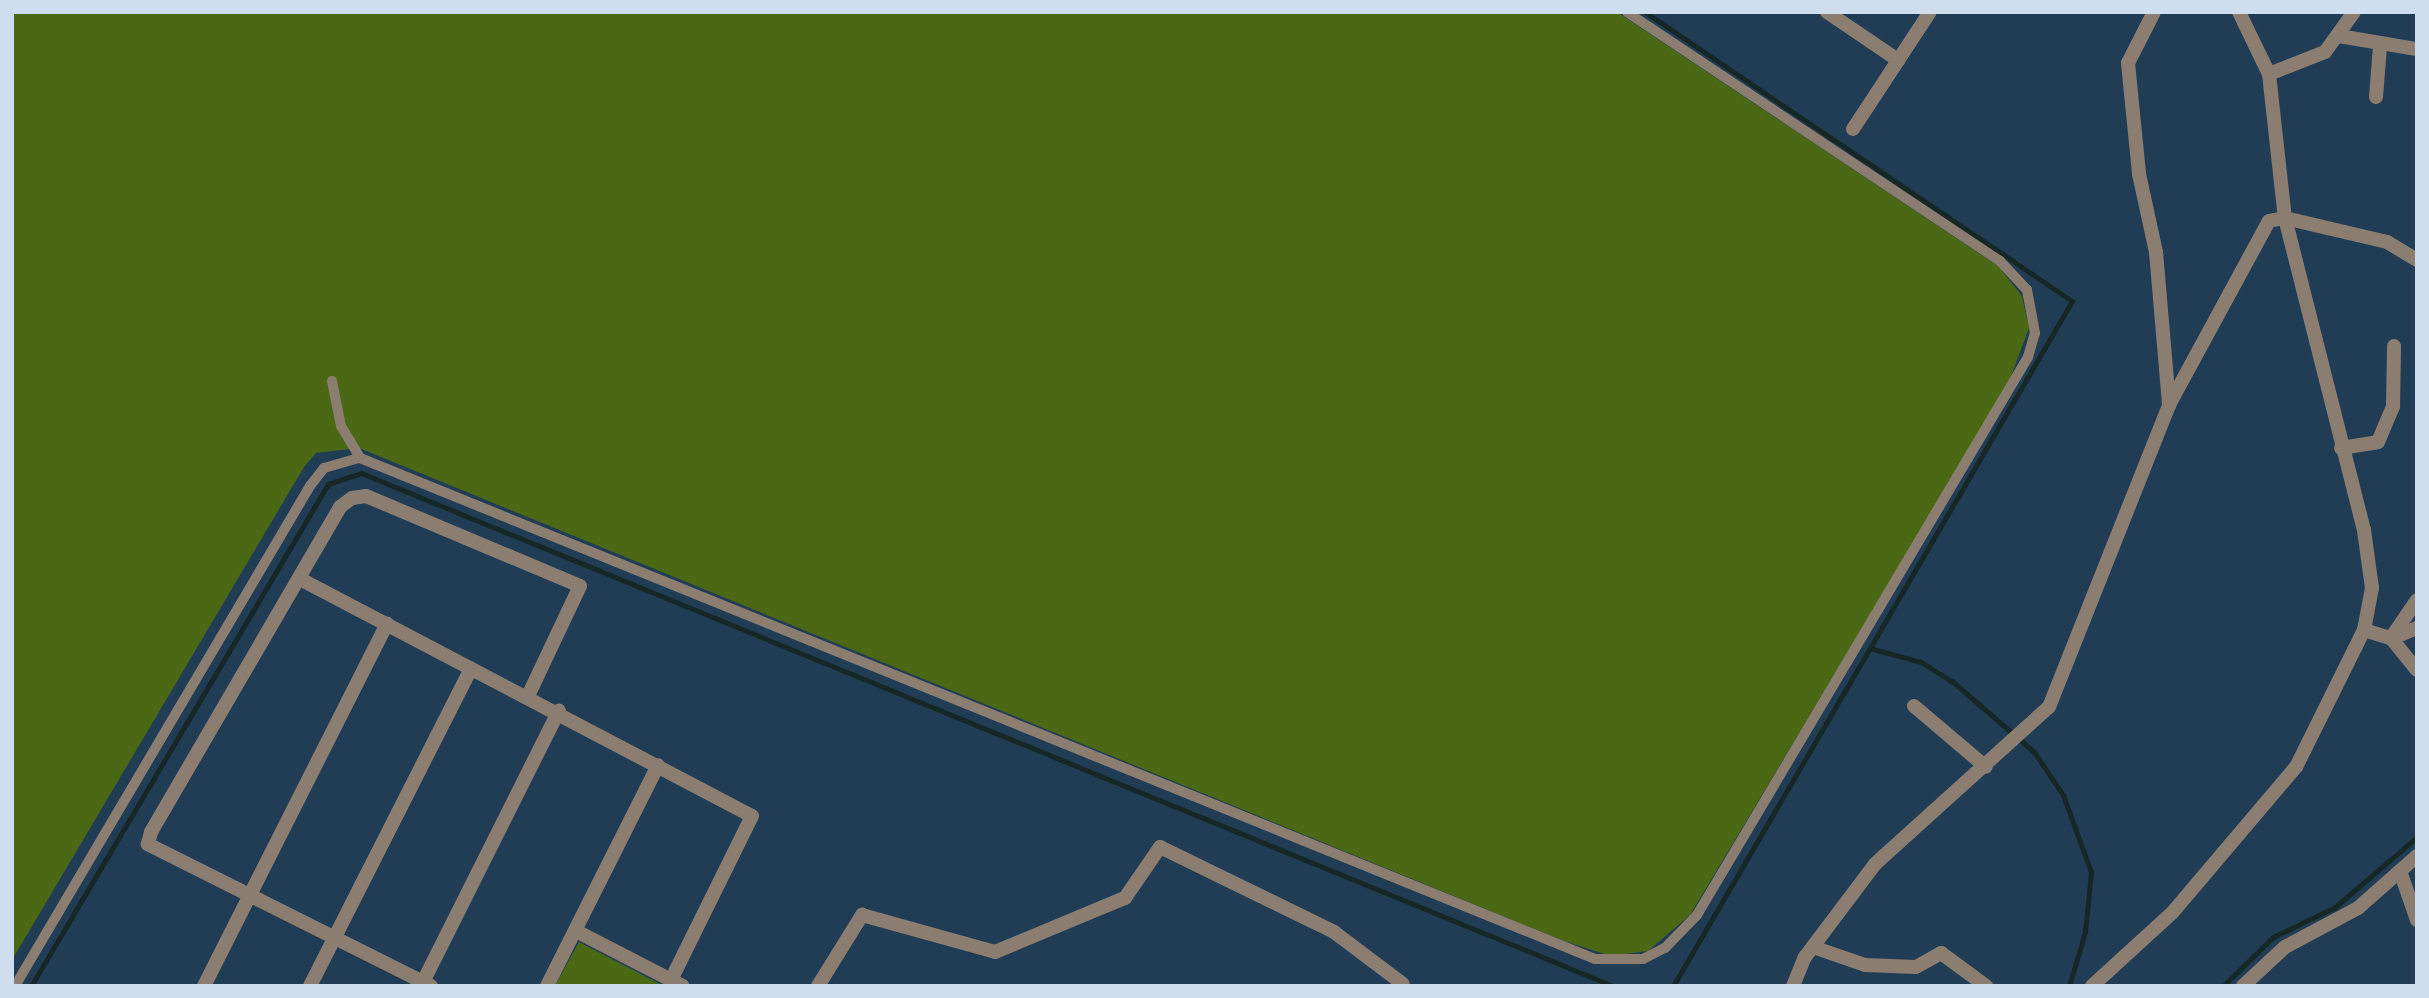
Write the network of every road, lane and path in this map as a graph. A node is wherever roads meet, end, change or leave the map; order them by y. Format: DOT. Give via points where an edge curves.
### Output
graph roads {
  1 [pos="1628,12"];
  2 [pos="1827,12"];
  3 [pos="1930,12"];
  4 [pos="2154,12"];
  5 [pos="2239,12"];
  6 [pos="2354,12"];
  7 [pos="2339,36"];
  8 [pos="2380,46"];
  9 [pos="2417,49"];
  10 [pos="1898,60"];
  11 [pos="2269,74"];
  12 [pos="2376,97"];
  13 [pos="1853,130"];
  14 [pos="2285,218"];
  15 [pos="2417,260"];
  16 [pos="2394,346"];
  17 [pos="332,381"];
  18 [pos="2169,405"];
  19 [pos="2341,448"];
  20 [pos="360,458"];
  21 [pos="300,579"];
  22 [pos="2417,600"];
  23 [pos="387,624"];
  24 [pos="2417,628"];
  25 [pos="2364,630"];
  26 [pos="2391,638"];
  27 [pos="471,668"];
  28 [pos="2417,670"];
  29 [pos="528,696"];
  30 [pos="1914,706"];
  31 [pos="559,711"];
  32 [pos="658,765"];
  33 [pos="1986,767"];
  34 [pos="2417,856"];
  35 [pos="2400,871"];
  36 [pos="249,897"];
  37 [pos="2417,920"];
  38 [pos="576,931"];
  39 [pos="333,938"];
  40 [pos="1813,947"];
  41 [pos="677,983"];
  42 [pos="425,984"];
  43 [pos="15,986"];
  44 [pos="204,986"];
  45 [pos="310,986"];
  46 [pos="547,986"];
  47 [pos="818,986"];
  48 [pos="1396,986"];
  49 [pos="1793,986"];
  50 [pos="1986,986"];
  51 [pos="2092,986"];
  52 [pos="2243,986"];
  1 -- 20 [label="lane" via="2000,261 2027,290 2035,333 2014,382 1697,915 1684,933 1643,959 1584,954"];
  2 -- 10 [label="street"];
  3 -- 10 [label="street"];
  4 -- 18 [label="street" via="2128,63 2138,174 2157,252"];
  5 -- 11 [label="street"];
  6 -- 7 [label="street"];
  7 -- 8 [label="street"];
  7 -- 11 [label="street" via="2325,52"];
  8 -- 9 [label="street"];
  8 -- 12 [label="street"];
  10 -- 13 [label="street"];
  11 -- 14 [label="street"];
  14 -- 15 [label="street" via="2387,242"];
  14 -- 18 [label="street" via="2269,221"];
  14 -- 19 [label="street"];
  16 -- 19 [label="street" via="2393,406 2378,442"];
  17 -- 20 [label="lane" via="341,426"];
  18 -- 33 [label="street" via="2049,707"];
  19 -- 25 [label="street" via="2364,530 2372,588"];
  20 -- 43 [label="lane" via="324,468 310,486"];
  21 -- 23 [label="street"];
  21 -- 29 [label="street" via="340,507 366,496 580,586"];
  21 -- 36 [label="street" via="148,844"];
  22 -- 26 [label="street"];
  23 -- 27 [label="street"];
  23 -- 36 [label="street"];
  24 -- 26 [label="street"];
  25 -- 26 [label="street"];
  25 -- 51 [label="street" via="2330,705 2277,792 2172,913"];
  26 -- 28 [label="street"];
  27 -- 29 [label="street"];
  27 -- 39 [label="street"];
  29 -- 31 [label="street"];
  30 -- 33 [label="street"];
  31 -- 32 [label="street"];
  31 -- 42 [label="street"];
  32 -- 38 [label="street"];
  32 -- 41 [label="street" via="752,816"];
  33 -- 40 [label="street" via="1928,810 1875,864"];
  34 -- 35 [label="street"];
  35 -- 37 [label="street"];
  35 -- 52 [label="street" via="2347,916 2285,947"];
  36 -- 39 [label="street"];
  36 -- 44 [label="street"];
  38 -- 41 [label="street"];
  38 -- 46 [label="street"];
  39 -- 42 [label="street"];
  39 -- 45 [label="street"];
  40 -- 49 [label="street"];
  40 -- 50 [label="street" via="1865,965 1916,967 1941,953"];
  47 -- 48 [label="street" via="862,915 995,952 1125,898 1160,846 1334,932 1403,984"];
}
